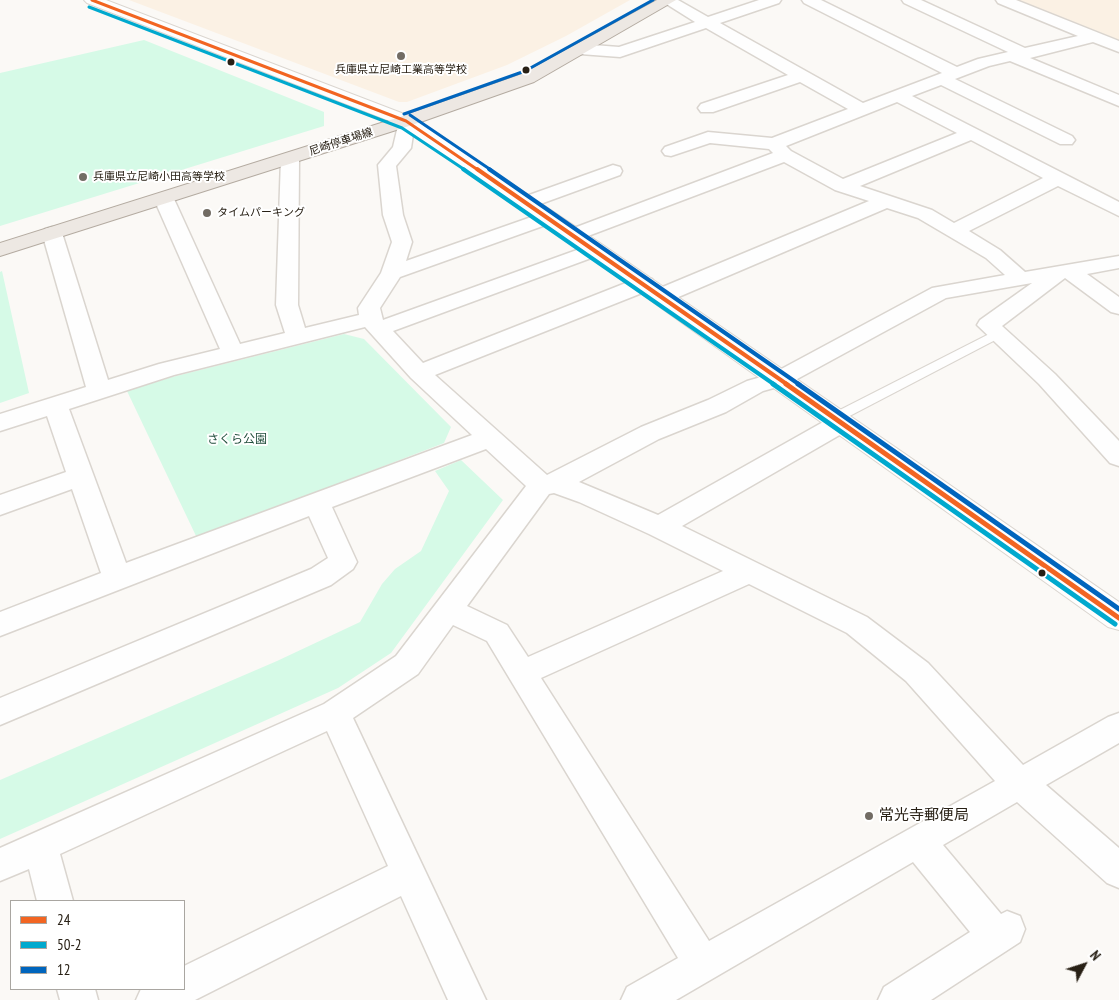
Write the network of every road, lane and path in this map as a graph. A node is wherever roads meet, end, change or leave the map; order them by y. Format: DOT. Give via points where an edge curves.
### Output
graph roads {
  1 [pos="92,0"];
  2 [pos="668,0"];
  3 [pos="774,0"];
  4 [pos="809,0"];
  5 [pos="909,0"];
  6 [pos="1003,0"];
  7 [pos="707,24"];
  8 [pos="1094,37"];
  9 [pos="1119,47"];
  10 [pos="580,49"];
  11 [pos="1020,56"];
  12 [pos="802,76"];
  13 [pos="949,76"];
  14 [pos="898,96"];
  15 [pos="1119,101"];
  16 [pos="707,108"];
  17 [pos="862,110"];
  18 [pos="406,121"];
  19 [pos="1038,126"];
  20 [pos="971,134"];
  21 [pos="1066,140"];
  22 [pos="993,144"];
  23 [pos="780,150"];
  24 [pos="670,151"];
  25 [pos="290,159"];
  26 [pos="613,171"];
  27 [pos="1058,178"];
  28 [pos="842,186"];
  29 [pos="164,199"];
  30 [pos="888,200"];
  31 [pos="525,203"];
  32 [pos="1119,210"];
  33 [pos="547,218"];
  34 [pos="954,231"];
  35 [pos="52,234"];
  36 [pos="573,235"];
  37 [pos="0,250"];
  38 [pos="595,250"];
  39 [pos="1119,262"];
  40 [pos="392,272"];
  41 [pos="1064,272"];
  42 [pos="1022,280"];
  43 [pos="653,290"];
  44 [pos="1119,307"];
  45 [pos="374,324"];
  46 [pos="997,334"];
  47 [pos="297,337"];
  48 [pos="233,353"];
  49 [pos="419,373"];
  50 [pos="780,379"];
  51 [pos="99,390"];
  52 [pos="55,404"];
  53 [pos="838,421"];
  54 [pos="0,423"];
  55 [pos="489,438"];
  56 [pos="1119,456"];
  57 [pos="81,476"];
  58 [pos="548,484"];
  59 [pos="316,502"];
  60 [pos="0,505"];
  61 [pos="659,527"];
  62 [pos="751,571"];
  63 [pos="117,578"];
  64 [pos="449,610"];
  65 [pos="1119,618"];
  66 [pos="0,624"];
  67 [pos="522,673"];
  68 [pos="0,712"];
  69 [pos="335,713"];
  70 [pos="1119,727"];
  71 [pos="1018,783"];
  72 [pos="918,842"];
  73 [pos="41,846"];
  74 [pos="0,865"];
  75 [pos="1119,870"];
  76 [pos="409,874"];
  77 [pos="55,900"];
  78 [pos="702,964"];
  79 [pos="185,986"];
  80 [pos="176,990"];
  81 [pos="155,1000"];
  82 [pos="467,1000"];
  83 [pos="640,1000"];
  84 [pos="897,1000"];
  1 -- 18 [label="street"];
  2 -- 7 [label="street"];
  2 -- 10 [label="main road, 尼崎停車場線"];
  3 -- 7 [label="street"];
  4 -- 13 [label="street"];
  5 -- 11 [label="street"];
  6 -- 8 [label="street"];
  7 -- 10 [label="street" via="620,52"];
  7 -- 12 [label="street"];
  8 -- 9 [label="street"];
  8 -- 11 [label="street"];
  10 -- 18 [label="main road, 尼崎停車場線" via="528,78"];
  11 -- 13 [label="street" via="984,62"];
  11 -- 15 [label="street"];
  12 -- 16 [label="street"];
  12 -- 17 [label="street"];
  13 -- 14 [label="street"];
  13 -- 19 [label="street"];
  14 -- 17 [label="street"];
  14 -- 20 [label="street"];
  17 -- 23 [label="street"];
  18 -- 25 [label="main road, 尼崎停車場線"];
  18 -- 31 [label="street"];
  18 -- 40 [label="street" via="402,148 386,165 393,215 402,242"];
  19 -- 21 [label="street"];
  19 -- 22 [label="street"];
  20 -- 22 [label="street"];
  20 -- 28 [label="street"];
  22 -- 27 [label="street"];
  23 -- 24 [label="street" via="708,137"];
  23 -- 28 [label="street"];
  23 -- 36 [label="street"];
  25 -- 29 [label="main road, 尼崎停車場線"];
  25 -- 47 [label="street" via="287,306"];
  26 -- 31 [label="street"];
  27 -- 32 [label="street"];
  27 -- 34 [label="street"];
  28 -- 30 [label="street"];
  29 -- 35 [label="main road, 尼崎停車場線"];
  29 -- 48 [label="street"];
  30 -- 34 [label="street" via="925,214"];
  30 -- 43 [label="street"];
  31 -- 33 [label="street"];
  33 -- 36 [label="street"];
  33 -- 40 [label="street"];
  34 -- 42 [label="street" via="993,254"];
  35 -- 37 [label="main road, 尼崎停車場線"];
  35 -- 51 [label="street"];
  36 -- 38 [label="street"];
  38 -- 43 [label="street"];
  38 -- 45 [label="street"];
  39 -- 41 [label="street"];
  40 -- 45 [label="street" via="369,308"];
  41 -- 42 [label="street"];
  41 -- 44 [label="street"];
  41 -- 46 [label="street" via="988,325"];
  42 -- 50 [label="street" via="940,293"];
  43 -- 49 [label="street"];
  43 -- 50 [label="street"];
  45 -- 47 [label="street"];
  45 -- 49 [label="street"];
  46 -- 53 [label="lane"];
  46 -- 56 [label="street" via="1047,379"];
  47 -- 48 [label="street"];
  48 -- 51 [label="street"];
  49 -- 55 [label="street"];
  50 -- 53 [label="street"];
  50 -- 58 [label="street" via="755,386"];
  51 -- 52 [label="street"];
  52 -- 54 [label="street"];
  52 -- 57 [label="street"];
  53 -- 61 [label="street"];
  53 -- 65 [label="street"];
  55 -- 58 [label="street"];
  55 -- 59 [label="street"];
  57 -- 60 [label="street"];
  57 -- 63 [label="street"];
  58 -- 61 [label="street" via="580,491"];
  58 -- 64 [label="street"];
  59 -- 63 [label="street"];
  59 -- 68 [label="street" via="343,562 321,577"];
  61 -- 62 [label="street"];
  62 -- 67 [label="street"];
  62 -- 71 [label="street" via="852,622 917,672"];
  63 -- 66 [label="street"];
  64 -- 67 [label="street" via="497,633"];
  64 -- 69 [label="street" via="407,665"];
  67 -- 78 [label="street"];
  69 -- 73 [label="street"];
  69 -- 76 [label="street"];
  70 -- 71 [label="street"];
  71 -- 72 [label="street"];
  71 -- 75 [label="street"];
  72 -- 78 [label="street"];
  72 -- 84 [label="street" via="1002,933"];
  73 -- 74 [label="street"];
  73 -- 77 [label="street"];
  76 -- 79 [label="street"];
  76 -- 82 [label="street"];
  78 -- 83 [label="street"];
  80 -- 81 [label="street"];
}
